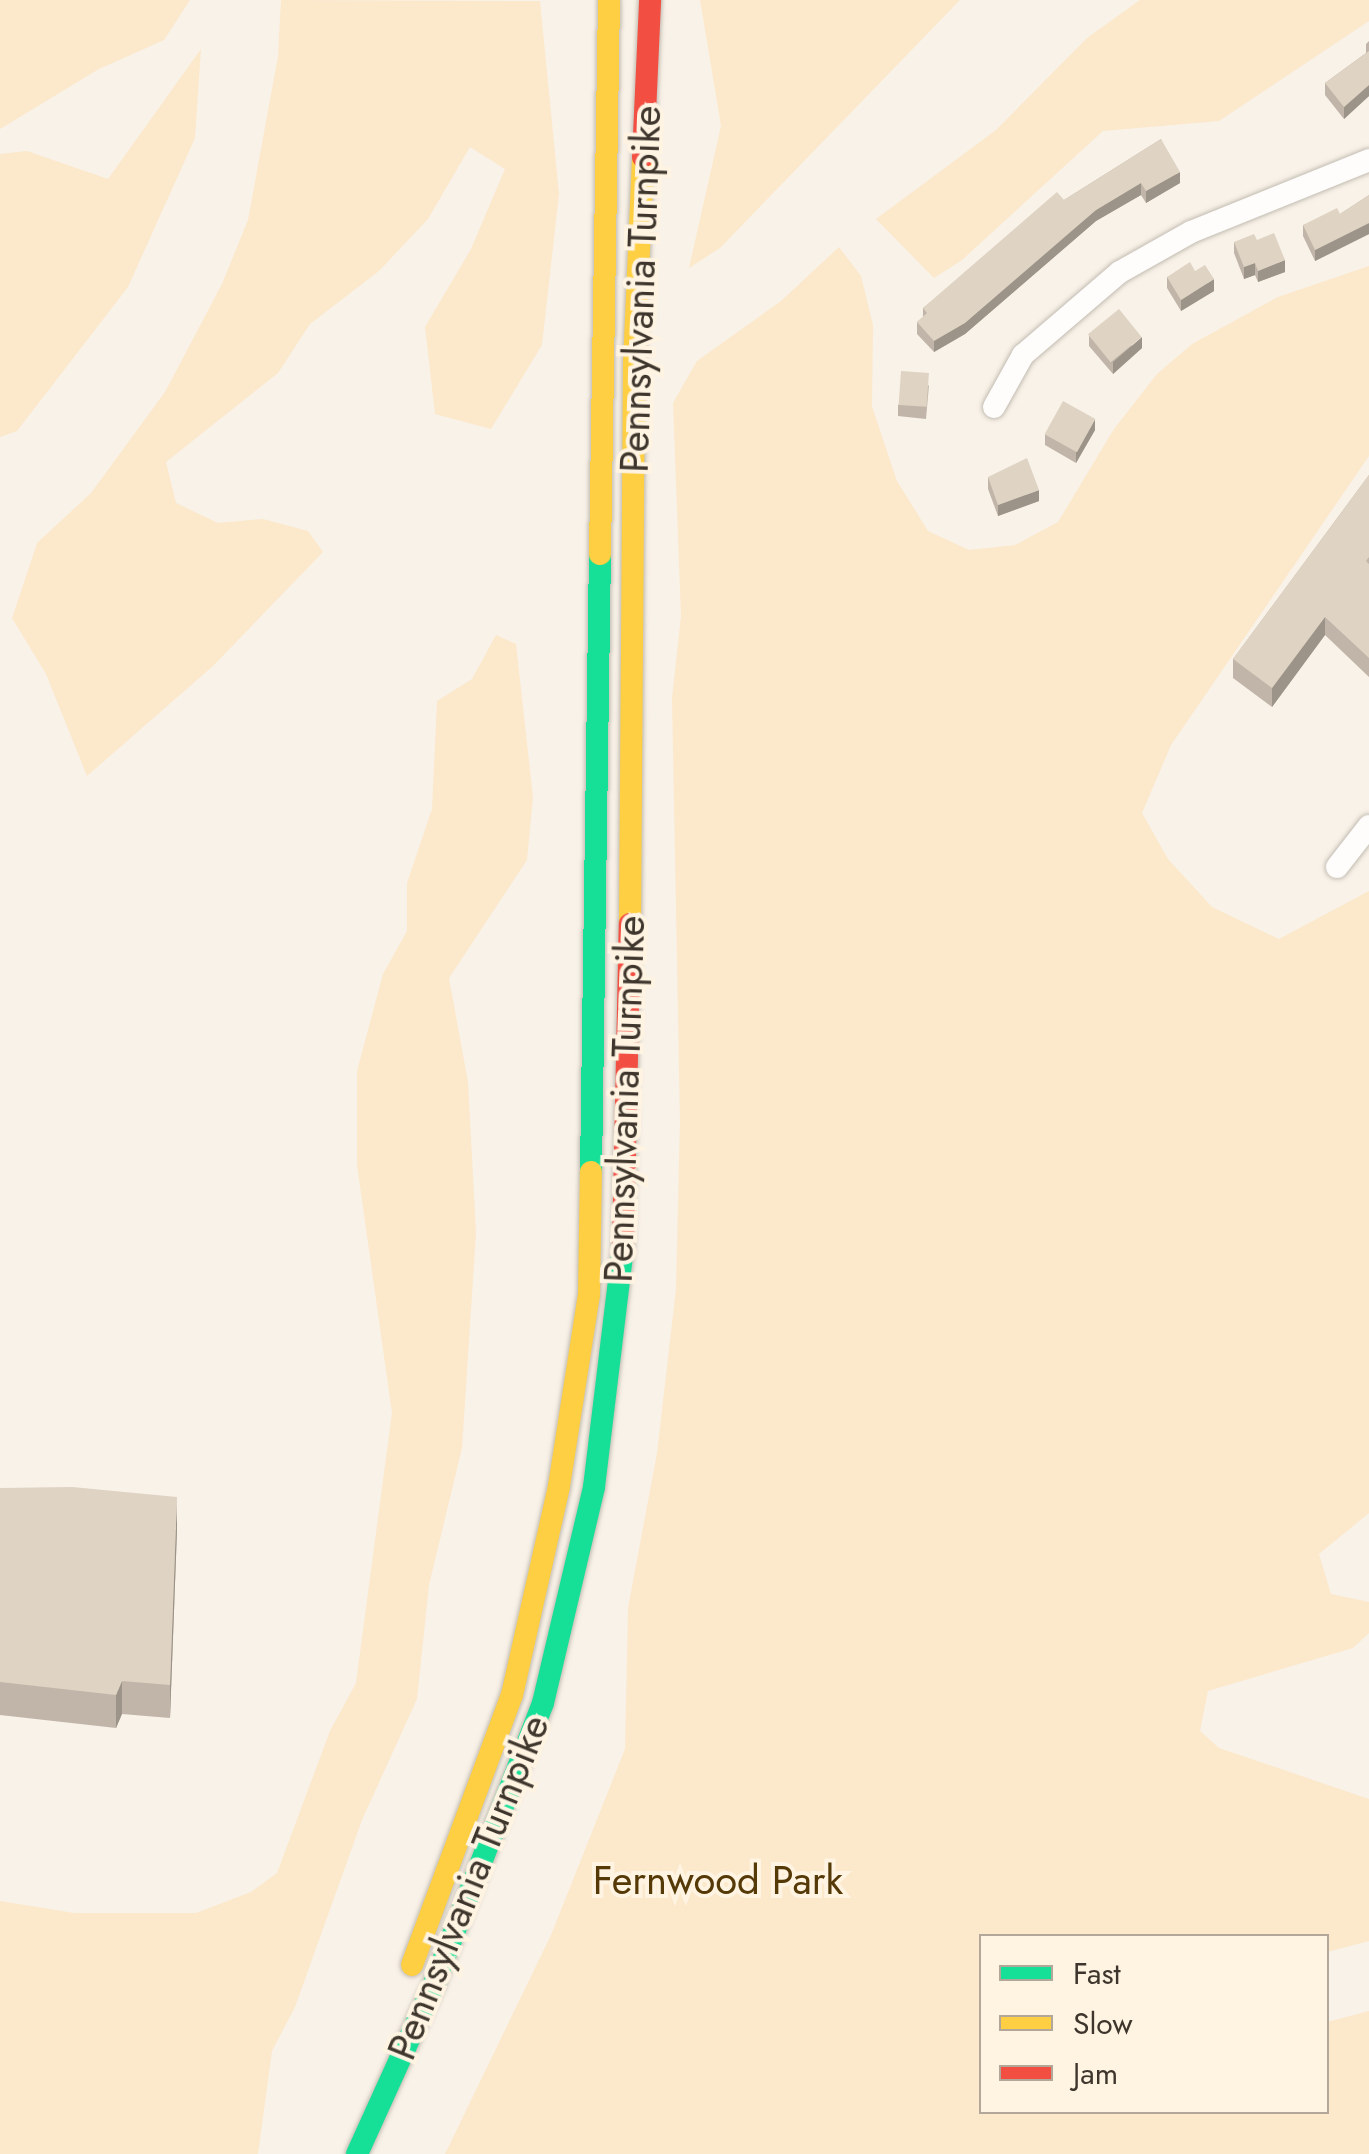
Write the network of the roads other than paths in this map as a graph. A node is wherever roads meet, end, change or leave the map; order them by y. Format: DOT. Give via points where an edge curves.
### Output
graph roads {
  1 [pos="609,0"];
  2 [pos="650,0"];
  3 [pos="1369,160"];
  4 [pos="994,407"];
  5 [pos="1369,826"];
  6 [pos="1337,867"];
  7 [pos="401,1991"];
  8 [pos="356,2154"];
  1 -- 7 [label="highway, Pennsylvania Turnpike" via="589,1295 560,1486 512,1694"];
  2 -- 8 [label="highway, Pennsylvania Turnpike" via="634,364 628,1150 621,1286 601,1433 543,1703 434,1984"];
  3 -- 4 [label="street" via="1190,232 1120,272 1023,354"];
  5 -- 6 [label="street"];
}
